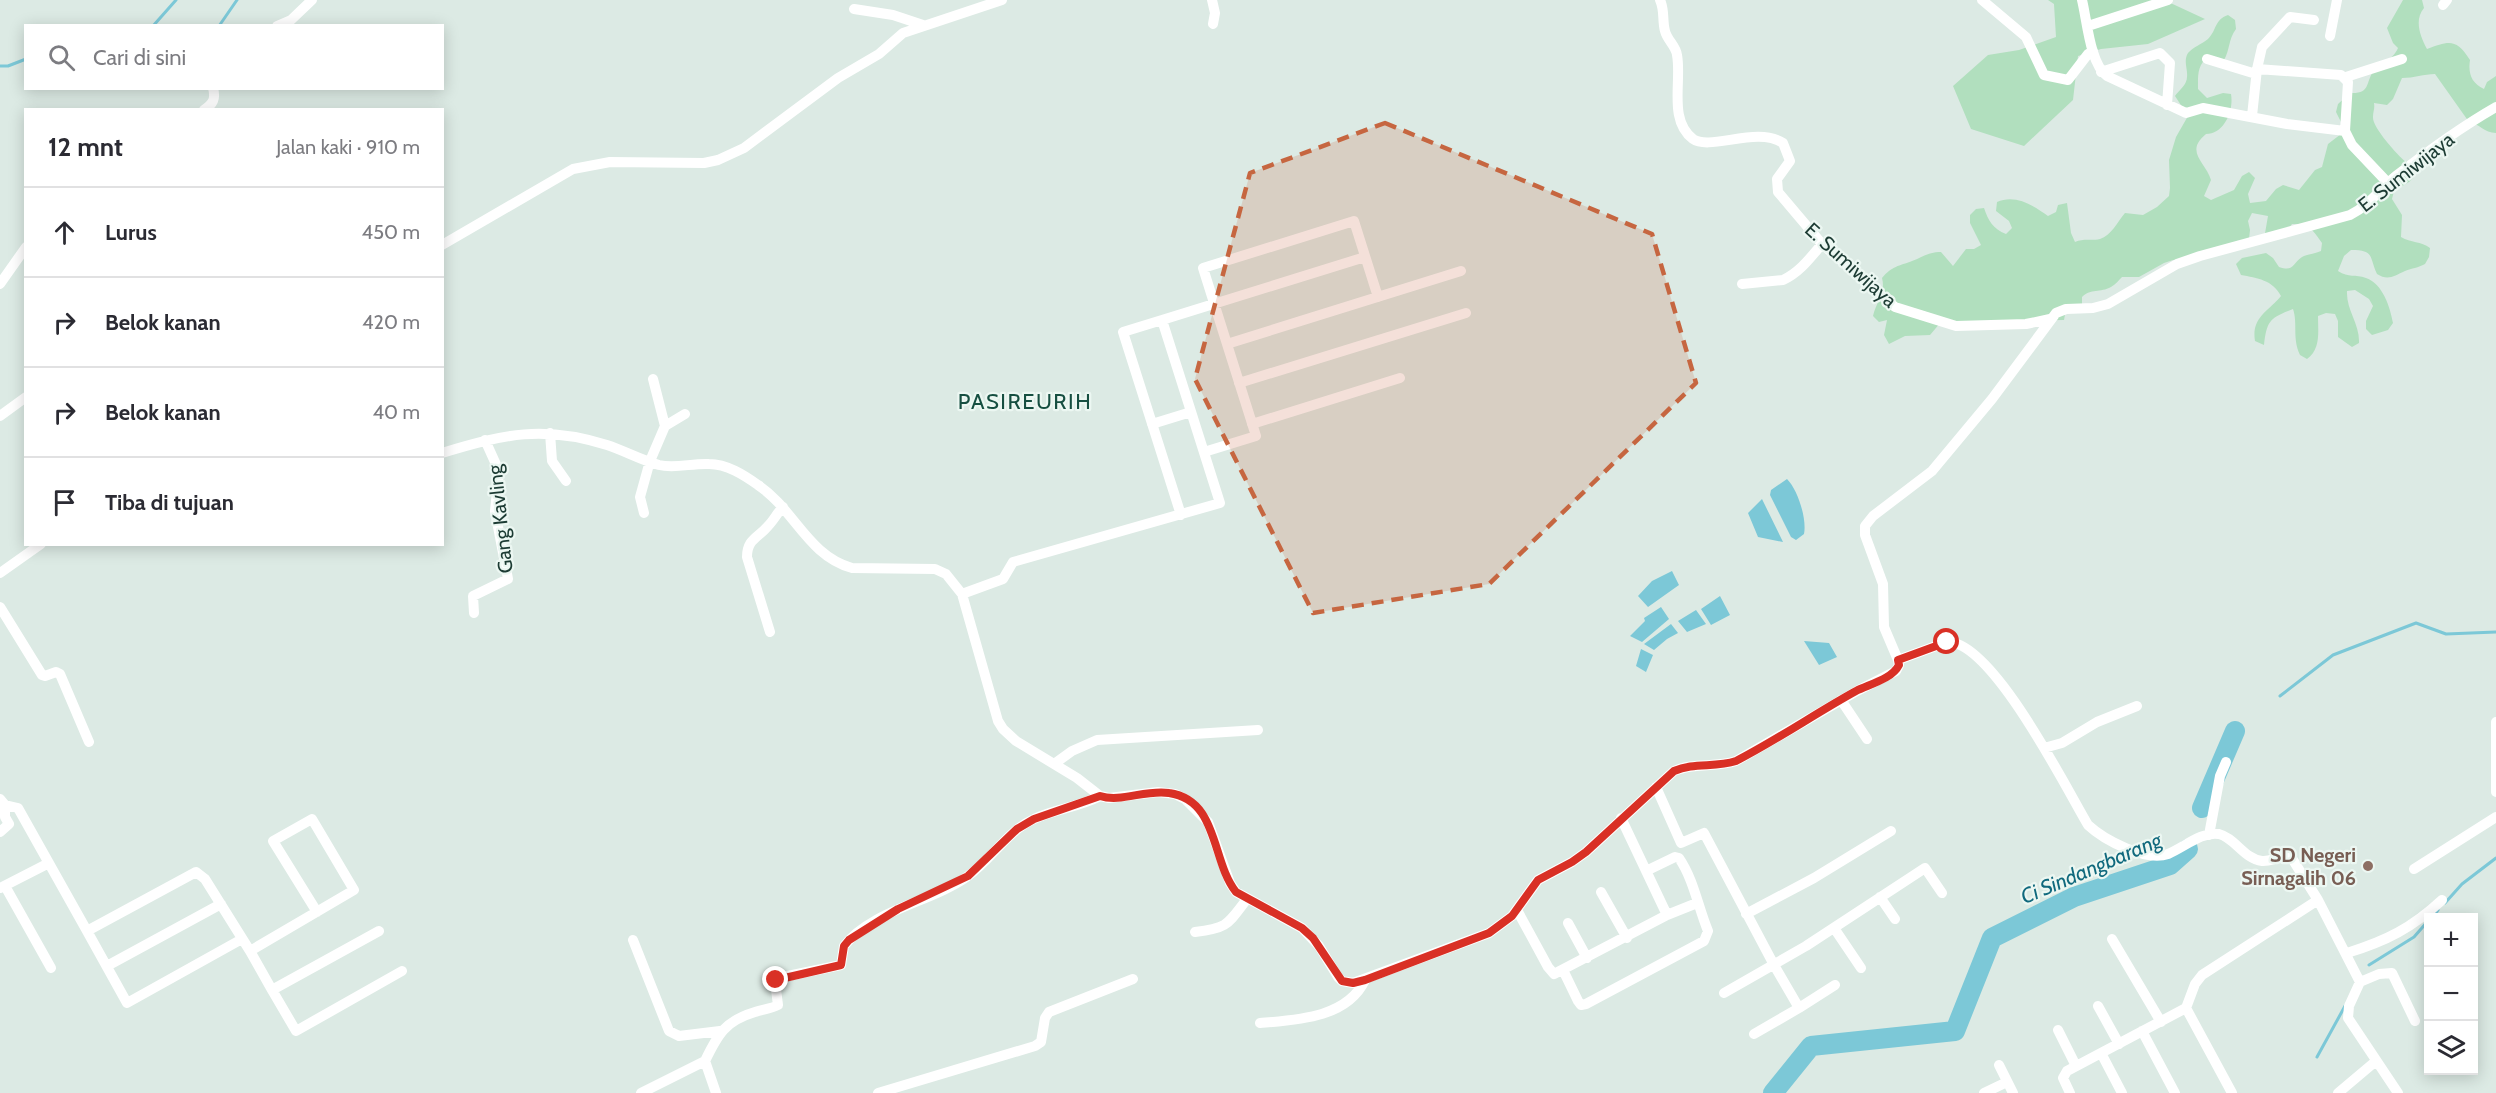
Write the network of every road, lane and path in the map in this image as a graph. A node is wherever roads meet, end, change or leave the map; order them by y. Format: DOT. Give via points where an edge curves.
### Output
graph roads {
  1 [pos="312,0"];
  2 [pos="1002,0"];
  3 [pos="1212,0"];
  4 [pos="1660,0"];
  5 [pos="1982,0"];
  6 [pos="2082,0"];
  7 [pos="2168,0"];
  8 [pos="2337,0"];
  9 [pos="854,9"];
  10 [pos="2314,20"];
  11 [pos="282,24"];
  12 [pos="1213,24"];
  13 [pos="923,25"];
  14 [pos="2088,26"];
  15 [pos="2330,36"];
  16 [pos="2093,51"];
  17 [pos="2207,59"];
  18 [pos="2402,59"];
  19 [pos="2101,72"];
  20 [pos="2257,72"];
  21 [pos="2346,77"];
  22 [pos="213,90"];
  23 [pos="2167,105"];
  24 [pos="2496,106"];
  25 [pos="207,108"];
  26 [pos="2252,116"];
  27 [pos="2345,131"];
  28 [pos="2388,183"];
  29 [pos="444,244"];
  30 [pos="1822,244"];
  31 [pos="24,250"];
  32 [pos="1365,257"];
  33 [pos="1461,271"];
  34 [pos="0,284"];
  35 [pos="1742,284"];
  36 [pos="1378,297"];
  37 [pos="1214,303"];
  38 [pos="1466,313"];
  39 [pos="2050,319"];
  40 [pos="1162,320"];
  41 [pos="1227,344"];
  42 [pos="1400,378"];
  43 [pos="653,379"];
  44 [pos="1239,383"];
  45 [pos="24,399"];
  46 [pos="1191,412"];
  47 [pos="685,414"];
  48 [pos="0,416"];
  49 [pos="1152,424"];
  50 [pos="1252,424"];
  51 [pos="665,426"];
  52 [pos="550,433"];
  53 [pos="485,440"];
  54 [pos="444,451"];
  55 [pos="1204,452"];
  56 [pos="650,461"];
  57 [pos="566,481"];
  58 [pos="783,507"];
  59 [pos="644,513"];
  60 [pos="1181,515"];
  61 [pos="38,546"];
  62 [pos="0,573"];
  63 [pos="962,594"];
  64 [pos="0,607"];
  65 [pos="474,613"];
  66 [pos="770,632"];
  67 [pos="1898,660"];
  68 [pos="1841,700"];
  69 [pos="2137,706"];
  70 [pos="2496,722"];
  71 [pos="1258,730"];
  72 [pos="1867,738"];
  73 [pos="89,742"];
  74 [pos="2044,748"];
  75 [pos="2226,762"];
  76 [pos="1054,764"];
  77 [pos="1656,787"];
  78 [pos="2496,792"];
  79 [pos="1100,796"];
  80 [pos="3,802"];
  81 [pos="2496,817"];
  82 [pos="1621,818"];
  83 [pos="24,819"];
  84 [pos="2,831"];
  85 [pos="1891,831"];
  86 [pos="2209,835"];
  87 [pos="49,863"];
  88 [pos="2415,869"];
  89 [pos="1646,871"];
  90 [pos="2,887"];
  91 [pos="1602,892"];
  92 [pos="1942,892"];
  93 [pos="1880,897"];
  94 [pos="1247,899"];
  95 [pos="2318,900"];
  96 [pos="2442,900"];
  97 [pos="1697,903"];
  98 [pos="221,904"];
  99 [pos="1517,910"];
  100 [pos="317,912"];
  101 [pos="1746,914"];
  102 [pos="1667,915"];
  103 [pos="1895,919"];
  104 [pos="1568,923"];
  105 [pos="1834,928"];
  106 [pos="87,931"];
  107 [pos="379,931"];
  108 [pos="1195,932"];
  109 [pos="1626,938"];
  110 [pos="242,939"];
  111 [pos="2112,939"];
  112 [pos="633,940"];
  113 [pos="250,951"];
  114 [pos="2346,953"];
  115 [pos="1587,958"];
  116 [pos="1774,965"];
  117 [pos="107,966"];
  118 [pos="51,968"];
  119 [pos="1861,968"];
  120 [pos="1563,970"];
  121 [pos="402,971"];
  122 [pos="1133,979"];
  123 [pos="1365,980"];
  124 [pos="2360,982"];
  125 [pos="1835,985"];
  126 [pos="272,990"];
  127 [pos="1724,993"];
  128 [pos="2098,1006"];
  129 [pos="1799,1008"];
  130 [pos="2186,1008"];
  131 [pos="2415,1021"];
  132 [pos="2161,1022"];
  133 [pos="1260,1023"];
  134 [pos="2058,1030"];
  135 [pos="720,1031"];
  136 [pos="2142,1032"];
  137 [pos="1754,1034"];
  138 [pos="2119,1044"];
  139 [pos="2101,1053"];
  140 [pos="705,1061"];
  141 [pos="2376,1061"];
  142 [pos="1999,1065"];
  143 [pos="2076,1066"];
  144 [pos="2007,1082"];
  145 [pos="640,1093"];
  146 [pos="716,1093"];
  147 [pos="878,1093"];
  148 [pos="1984,1093"];
  149 [pos="2013,1093"];
  150 [pos="2070,1093"];
  151 [pos="2122,1093"];
  152 [pos="2175,1093"];
  153 [pos="2232,1093"];
  154 [pos="2338,1093"];
  155 [pos="2398,1093"];
  1 -- 11 [label="street"];
  2 -- 13 [label="street"];
  3 -- 12 [label="street"];
  4 -- 30 [label="street, E. Sumiwijaya" via="1665,32 1677,52 1680,116 1688,134 1701,142 1768,136 1783,144 1790,161 1776,187"];
  5 -- 16 [label="street" via="2026,37 2044,75 2068,80"];
  6 -- 14 [label="street"];
  7 -- 14 [label="street"];
  8 -- 15 [label="street"];
  9 -- 13 [label="street"];
  10 -- 20 [label="street" via="2290,17 2262,47"];
  13 -- 29 [label="street" via="903,33 871,60 838,78 729,156 704,163 610,162 573,169"];
  14 -- 16 [label="street"];
  16 -- 19 [label="street"];
  17 -- 20 [label="street"];
  18 -- 21 [label="street"];
  19 -- 23 [label="street"];
  19 -- 23 [label="street" via="2160,53 2170,63"];
  20 -- 21 [label="street"];
  20 -- 26 [label="street"];
  21 -- 27 [label="street"];
  22 -- 25 [label="street" via="215,98"];
  23 -- 26 [label="street" via="2186,113 2203,108"];
  24 -- 28 [label="street, E. Sumiwijaya"];
  26 -- 27 [label="street"];
  27 -- 28 [label="street" via="2352,145"];
  28 -- 39 [label="street, E. Sumiwijaya" via="2364,208 2350,215 2200,256 2177,264 2108,304 2058,311"];
  30 -- 35 [label="street" via="1805,264 1783,280"];
  30 -- 39 [label="street, E. Sumiwijaya" via="1905,312 1956,326 2026,324"];
  31 -- 34 [label="street"];
  32 -- 36 [label="street"];
  32 -- 37 [label="street"];
  32 -- 37 [label="street" via="1354,221 1203,268"];
  33 -- 36 [label="street"];
  36 -- 41 [label="street"];
  37 -- 40 [label="street"];
  37 -- 41 [label="street"];
  38 -- 44 [label="street"];
  39 -- 67 [label="street" via="1992,399 1932,471 1865,526 1864,535 1883,584 1884,627"];
  40 -- 46 [label="street"];
  40 -- 49 [label="street" via="1123,332"];
  41 -- 44 [label="street"];
  42 -- 50 [label="street"];
  43 -- 51 [label="street"];
  44 -- 50 [label="street"];
  45 -- 48 [label="street"];
  46 -- 49 [label="street"];
  46 -- 55 [label="street"];
  47 -- 51 [label="street"];
  49 -- 60 [label="street"];
  50 -- 55 [label="street" via="1256,436"];
  51 -- 56 [label="street"];
  52 -- 53 [label="street"];
  52 -- 56 [label="street" via="607,445"];
  52 -- 57 [label="street" via="552,461"];
  53 -- 54 [label="street"];
  53 -- 65 [label="street, Gang Kavling" via="499,471 495,511 508,579 472,596"];
  55 -- 60 [label="street" via="1220,503"];
  56 -- 58 [label="street" via="666,466 708,464 732,469 760,486"];
  56 -- 59 [label="street" via="640,497"];
  58 -- 63 [label="street" via="822,554 842,565 935,569 950,577"];
  58 -- 66 [label="street" via="747,547"];
  60 -- 63 [label="street" via="1013,562 1003,579"];
  61 -- 62 [label="street"];
  63 -- 76 [label="street" via="998,721 1009,736"];
  64 -- 73 [label="street" via="43,676 60,674"];
  67 -- 68 [label="street" via="1896,671"];
  67 -- 74 [label="street" via="1940,644 1960,645 2009,694"];
  68 -- 72 [label="street"];
  68 -- 77 [label="street" via="1736,761 1685,766"];
  69 -- 74 [label="street"];
  70 -- 78 [label="street"];
  71 -- 76 [label="street" via="1097,740"];
  74 -- 86 [label="street" via="2088,825 2106,838 2150,856 2160,856"];
  75 -- 86 [label="street" via="2218,783"];
  76 -- 79 [label="street"];
  77 -- 82 [label="street"];
  77 -- 101 [label="street" via="1681,843 1704,833"];
  79 -- 94 [label="street" via="1158,792 1185,799 1208,822 1230,883"];
  79 -- 135 [label="street" via="1034,819 1017,829 968,876 898,909 849,940 841,965 778,978 778,1005 742,1016"];
  80 -- 83 [label="street" via="18,808"];
  80 -- 84 [label="street" via="9,824"];
  81 -- 88 [label="street"];
  82 -- 89 [label="street"];
  82 -- 99 [label="street" via="1572,862 1538,880"];
  83 -- 84 [label="street"];
  83 -- 87 [label="street"];
  85 -- 101 [label="street"];
  86 -- 95 [label="street" via="2224,836 2260,861 2290,858"];
  87 -- 90 [label="street"];
  87 -- 106 [label="street"];
  89 -- 97 [label="street" via="1679,858 1694,885"];
  89 -- 102 [label="street"];
  90 -- 118 [label="street"];
  91 -- 109 [label="street"];
  92 -- 93 [label="street" via="1925,868"];
  93 -- 103 [label="street"];
  93 -- 105 [label="street"];
  94 -- 108 [label="street" via="1226,926"];
  94 -- 123 [label="street" via="1302,928 1342,981"];
  95 -- 114 [label="street"];
  95 -- 130 [label="street" via="2202,975 2194,984"];
  96 -- 114 [label="street" via="2395,936"];
  97 -- 102 [label="street"];
  97 -- 120 [label="street" via="1708,931 1704,941 1605,995 1581,1005"];
  98 -- 106 [label="street" via="206,879 196,872"];
  98 -- 110 [label="street"];
  98 -- 117 [label="street"];
  99 -- 120 [label="street" via="1552,973"];
  99 -- 123 [label="street" via="1500,927 1476,940"];
  100 -- 100 [label="street" via="273,841 312,819 354,890"];
  100 -- 113 [label="street"];
  101 -- 116 [label="street"];
  102 -- 109 [label="street"];
  104 -- 115 [label="street"];
  105 -- 116 [label="street"];
  105 -- 119 [label="street"];
  106 -- 117 [label="street"];
  107 -- 126 [label="street"];
  109 -- 115 [label="street"];
  110 -- 113 [label="street"];
  110 -- 117 [label="street" via="127,1003"];
  111 -- 132 [label="street"];
  112 -- 135 [label="street" via="669,1031 679,1036"];
  113 -- 126 [label="street"];
  114 -- 124 [label="street"];
  115 -- 120 [label="street"];
  116 -- 127 [label="street"];
  116 -- 129 [label="street"];
  121 -- 126 [label="street" via="296,1030"];
  122 -- 147 [label="street" via="1049,1012 1044,1018 1041,1042 1035,1046"];
  123 -- 133 [label="street" via="1354,997 1337,1008 1306,1018"];
  124 -- 131 [label="street" via="2392,973"];
  124 -- 141 [label="street" via="2348,1018"];
  125 -- 129 [label="street"];
  128 -- 138 [label="street"];
  129 -- 137 [label="street"];
  130 -- 132 [label="street"];
  130 -- 153 [label="street"];
  132 -- 136 [label="street"];
  134 -- 143 [label="street"];
  135 -- 140 [label="street"];
  136 -- 138 [label="street"];
  136 -- 152 [label="street"];
  138 -- 139 [label="street"];
  139 -- 143 [label="street"];
  139 -- 151 [label="street"];
  140 -- 145 [label="street"];
  140 -- 146 [label="street"];
  141 -- 154 [label="street"];
  141 -- 155 [label="street"];
  142 -- 144 [label="street"];
  143 -- 150 [label="street" via="2063,1078"];
  144 -- 148 [label="street"];
  144 -- 149 [label="street"];
}
